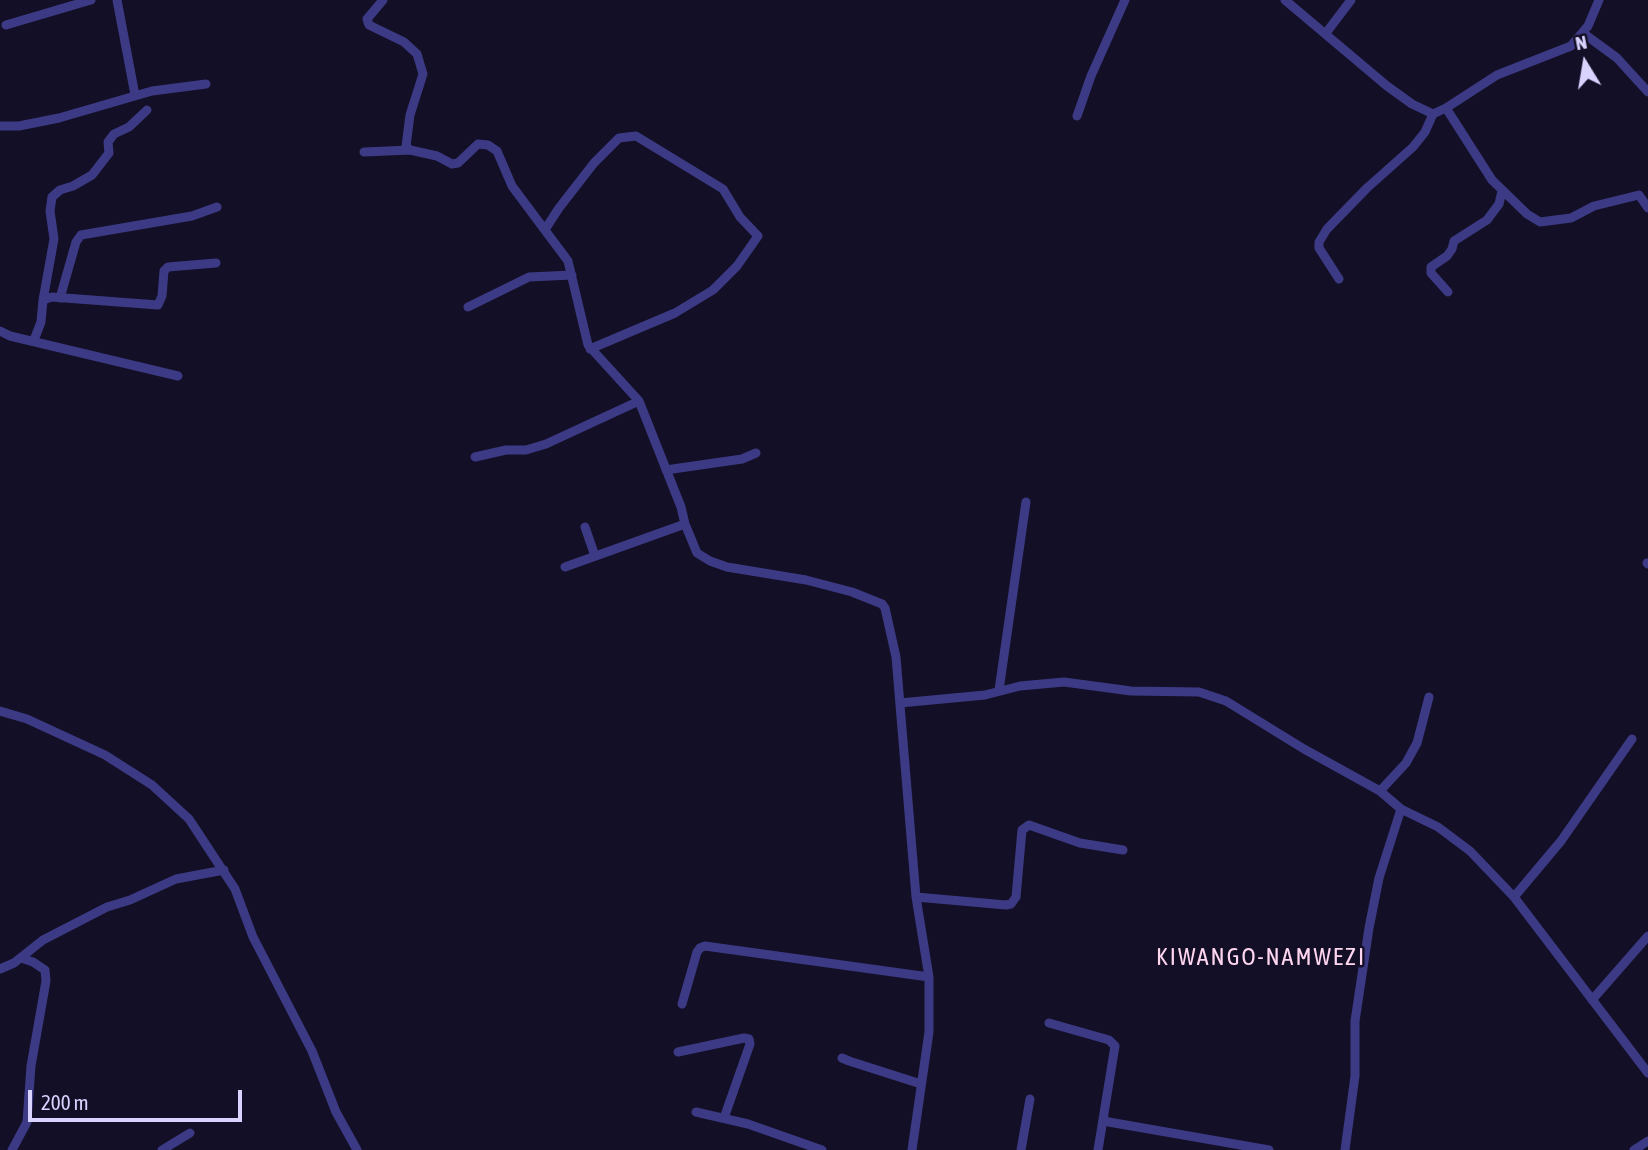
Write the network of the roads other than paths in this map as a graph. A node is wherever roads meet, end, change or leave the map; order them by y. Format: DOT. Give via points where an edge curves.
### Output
graph roads {
  1 [pos="91,0"];
  2 [pos="117,0"];
  3 [pos="383,0"];
  4 [pos="1125,0"];
  5 [pos="1285,0"];
  6 [pos="1351,0"];
  7 [pos="1599,0"];
  8 [pos="6,25"];
  9 [pos="1326,33"];
  10 [pos="1583,33"];
  11 [pos="206,84"];
  12 [pos="1647,88"];
  13 [pos="135,96"];
  14 [pos="1446,108"];
  15 [pos="148,110"];
  16 [pos="1433,114"];
  17 [pos="1077,116"];
  18 [pos="0,126"];
  19 [pos="410,150"];
  20 [pos="364,152"];
  21 [pos="1502,191"];
  22 [pos="217,207"];
  23 [pos="1648,208"];
  24 [pos="546,228"];
  25 [pos="216,263"];
  26 [pos="572,275"];
  27 [pos="1339,279"];
  28 [pos="1448,292"];
  29 [pos="60,298"];
  30 [pos="43,300"];
  31 [pos="468,307"];
  32 [pos="0,331"];
  33 [pos="34,340"];
  34 [pos="590,349"];
  35 [pos="178,376"];
  36 [pos="639,401"];
  37 [pos="756,453"];
  38 [pos="475,457"];
  39 [pos="666,470"];
  40 [pos="1026,502"];
  41 [pos="685,524"];
  42 [pos="584,527"];
  43 [pos="595,556"];
  44 [pos="565,567"];
  45 [pos="999,690"];
  46 [pos="1429,697"];
  47 [pos="900,703"];
  48 [pos="0,711"];
  49 [pos="1632,739"];
  50 [pos="1380,791"];
  51 [pos="1401,809"];
  52 [pos="1124,850"];
  53 [pos="224,870"];
  54 [pos="916,897"];
  55 [pos="1514,897"];
  56 [pos="1648,936"];
  57 [pos="21,958"];
  58 [pos="0,969"];
  59 [pos="929,977"];
  60 [pos="1592,1000"];
  61 [pos="682,1004"];
  62 [pos="1049,1023"];
  63 [pos="678,1052"];
  64 [pos="842,1058"];
  65 [pos="1648,1073"];
  66 [pos="922,1084"];
  67 [pos="1030,1099"];
  68 [pos="696,1112"];
  69 [pos="724,1118"];
  70 [pos="1103,1121"];
  71 [pos="190,1133"];
  72 [pos="1648,1141"];
  73 [pos="12,1150"];
  74 [pos="162,1150"];
  75 [pos="357,1150"];
  76 [pos="822,1150"];
  77 [pos="912,1150"];
  78 [pos="1021,1150"];
  79 [pos="1098,1150"];
  80 [pos="1269,1150"];
  81 [pos="1345,1150"];
  82 [pos="1634,1150"];
  1 -- 8 [label="street"];
  2 -- 13 [label="street"];
  3 -- 19 [label="street" via="367,19 369,25 404,42 417,54 423,74 405,141"];
  4 -- 17 [label="street"];
  5 -- 9 [label="street"];
  6 -- 9 [label="street"];
  7 -- 10 [label="street"];
  9 -- 16 [label="street" via="1387,86"];
  10 -- 12 [label="street"];
  10 -- 14 [label="street" via="1571,46 1497,75"];
  11 -- 13 [label="street"];
  13 -- 18 [label="street" via="59,118"];
  14 -- 16 [label="street"];
  14 -- 21 [label="street"];
  15 -- 30 [label="street" via="114,134 108,142 109,153 92,175 52,197 54,239"];
  16 -- 27 [label="street" via="1413,147 1367,188 1319,242"];
  19 -- 20 [label="street"];
  19 -- 24 [label="street" via="456,164 478,145 492,147 512,186"];
  21 -- 23 [label="street" via="1541,222 1571,218 1594,206 1639,195"];
  21 -- 28 [label="street" via="1487,220 1454,241 1447,256 1431,267"];
  22 -- 29 [label="street" via="192,216 81,235"];
  24 -- 26 [label="street"];
  24 -- 34 [label="street" via="594,163 619,138 636,136 723,188 758,236 713,290 674,313"];
  25 -- 29 [label="street" via="168,267 158,305"];
  26 -- 31 [label="street" via="529,277"];
  26 -- 34 [label="street"];
  29 -- 30 [label="street"];
  30 -- 33 [label="street"];
  32 -- 33 [label="street"];
  33 -- 35 [label="street"];
  34 -- 36 [label="street"];
  36 -- 38 [label="street" via="546,444"];
  36 -- 39 [label="street"];
  37 -- 39 [label="street"];
  39 -- 41 [label="street"];
  40 -- 45 [label="street"];
  41 -- 43 [label="street"];
  41 -- 47 [label="street" via="697,553 710,561 806,580 882,604 889,617"];
  42 -- 43 [label="street"];
  43 -- 44 [label="street"];
  45 -- 47 [label="street"];
  45 -- 50 [label="street" via="1064,682 1131,691 1199,692 1226,701"];
  46 -- 50 [label="street" via="1417,743"];
  47 -- 54 [label="street"];
  48 -- 53 [label="street" via="105,755 152,785 189,819"];
  49 -- 55 [label="street" via="1561,841"];
  50 -- 51 [label="street"];
  51 -- 55 [label="street" via="1454,837"];
  51 -- 81 [label="street" via="1369,928"];
  52 -- 54 [label="street" via="1080,844 1029,825 1023,830 1016,898 1011,904"];
  53 -- 57 [label="street" via="176,879 107,907 43,940"];
  53 -- 75 [label="street"];
  54 -- 59 [label="street"];
  55 -- 60 [label="street"];
  56 -- 60 [label="street"];
  57 -- 58 [label="street"];
  57 -- 73 [label="street" via="45,970 46,981 27,1122"];
  59 -- 61 [label="street" via="705,946 697,952"];
  59 -- 66 [label="street" via="929,1032"];
  60 -- 65 [label="street"];
  62 -- 70 [label="street" via="1109,1040 1115,1046"];
  63 -- 69 [label="street" via="749,1040"];
  64 -- 66 [label="street"];
  66 -- 77 [label="street"];
  67 -- 78 [label="street"];
  68 -- 69 [label="street"];
  69 -- 76 [label="street"];
  70 -- 79 [label="street"];
  70 -- 80 [label="street"];
  71 -- 74 [label="street"];
  72 -- 82 [label="street"];
}
